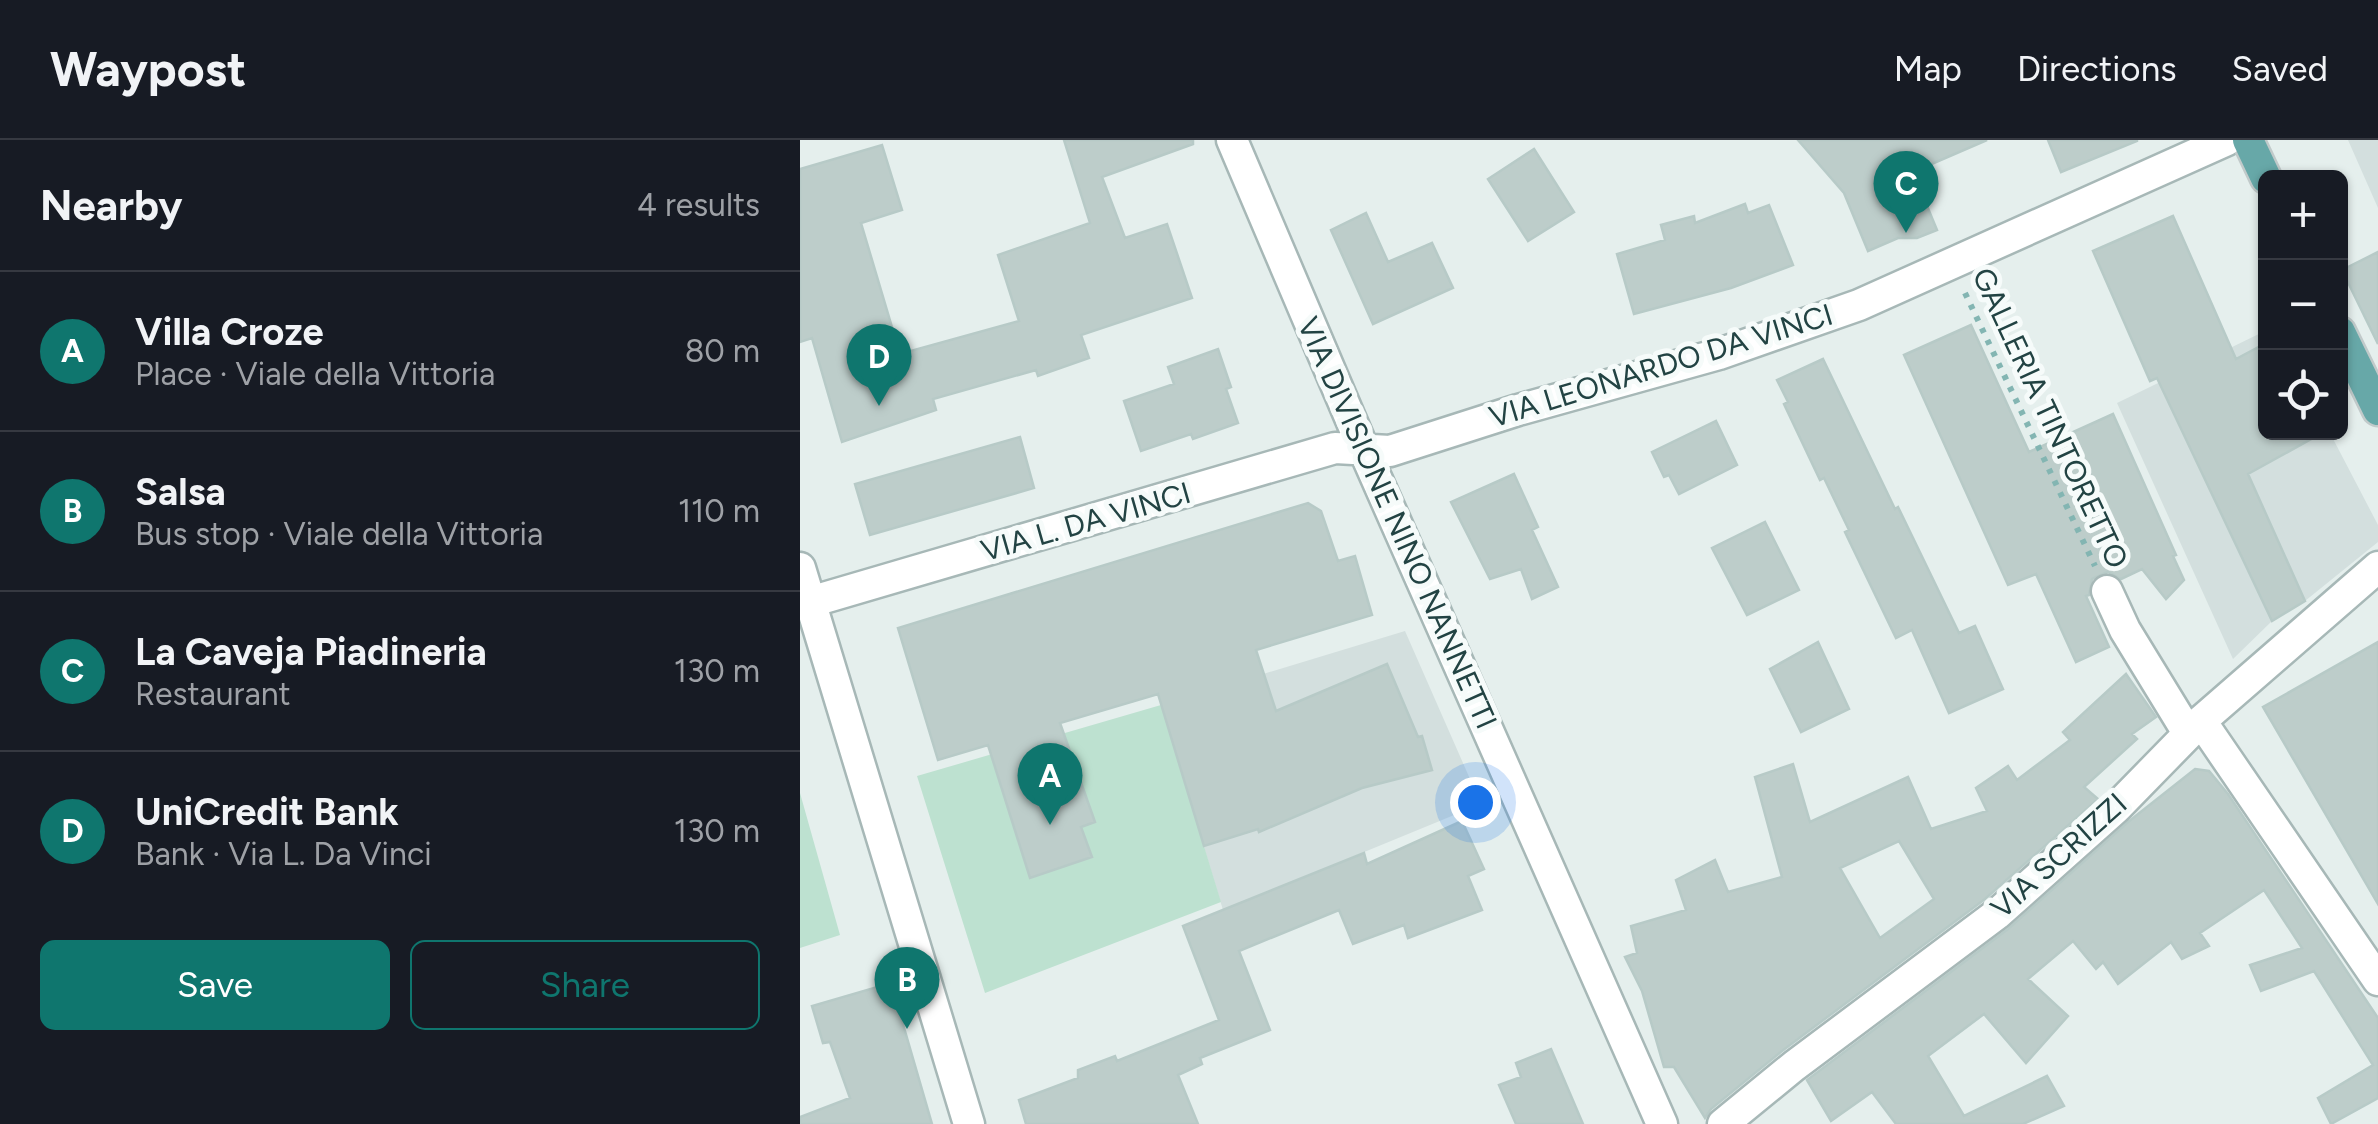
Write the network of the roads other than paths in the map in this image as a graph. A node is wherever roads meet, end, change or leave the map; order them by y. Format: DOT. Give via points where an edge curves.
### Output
graph roads {
  1 [pos="1232,140"];
  2 [pos="2227,140"];
  3 [pos="2248,140"];
  4 [pos="2262,170"];
  5 [pos="2348,348"];
  6 [pos="2378,410"];
  7 [pos="1363,448"];
  8 [pos="2378,567"];
  9 [pos="800,568"];
  10 [pos="2107,592"];
  11 [pos="810,602"];
  12 [pos="814,660"];
  13 [pos="2194,727"];
  14 [pos="2378,980"];
  15 [pos="969,1124"];
  16 [pos="1662,1124"];
  17 [pos="1723,1124"];
  1 -- 7 [label="street, VIA DIVISIONE NINO NANNETTI"];
  2 -- 7 [label="street, VIA LEONARDO DA VINCI" via="1859,305 1719,354 1394,450"];
  3 -- 4 [label="main road"];
  5 -- 6 [label="main road"];
  7 -- 11 [label="street, VIA L. DA VINCI" via="1335,448"];
  7 -- 16 [label="street, VIA DIVISIONE NINO NANNETTI"];
  8 -- 13 [label="street, VIA SCRIZZI"];
  9 -- 11 [label="street"];
  10 -- 13 [label="street" via="2125,630"];
  11 -- 12 [label="street"];
  12 -- 15 [label="street"];
  13 -- 14 [label="street"];
  13 -- 17 [label="street, VIA SCRIZZI" via="2116,808 1997,914"];
}
